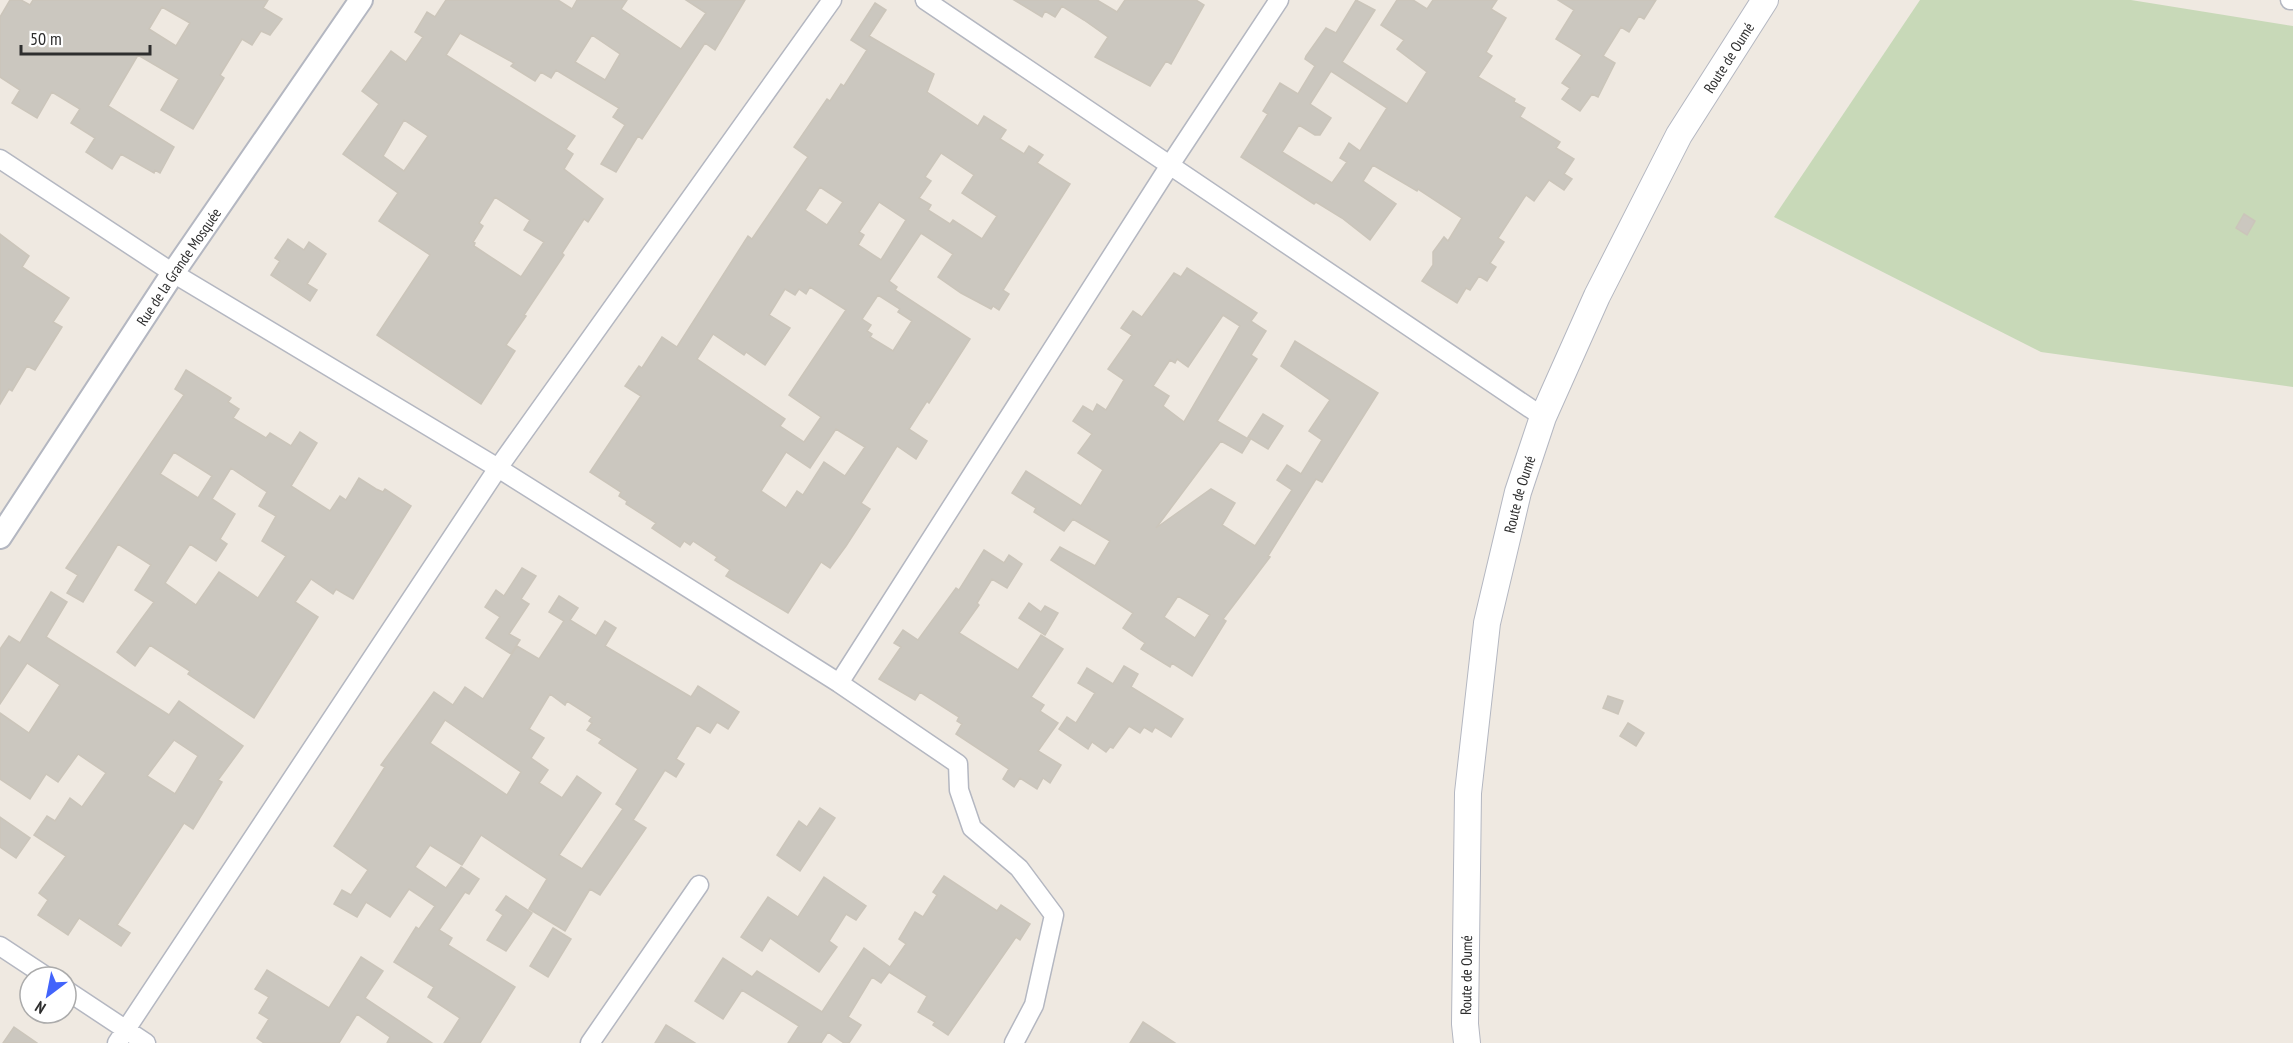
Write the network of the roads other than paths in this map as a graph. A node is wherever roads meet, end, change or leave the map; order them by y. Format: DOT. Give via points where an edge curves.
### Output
graph roads {
  1 [pos="361,0"];
  2 [pos="832,0"];
  3 [pos="926,0"];
  4 [pos="1279,0"];
  5 [pos="1766,0"];
  6 [pos="0,159"];
  7 [pos="1170,165"];
  8 [pos="173,273"];
  9 [pos="1543,417"];
  10 [pos="498,468"];
  11 [pos="0,537"];
  12 [pos="839,682"];
  13 [pos="699,885"];
  14 [pos="0,946"];
  15 [pos="29,965"];
  16 [pos="78,1000"];
  17 [pos="121,1036"];
  18 [pos="147,1043"];
  19 [pos="590,1043"];
  20 [pos="1014,1043"];
  21 [pos="1467,1043"];
  1 -- 8 [label="street, Rue de la Grande Mosquée"];
  2 -- 10 [label="street"];
  3 -- 7 [label="street"];
  4 -- 7 [label="street"];
  5 -- 9 [label="main road, Route de Oumé" via="1678,135 1597,296"];
  6 -- 8 [label="street"];
  7 -- 9 [label="street"];
  7 -- 12 [label="street"];
  8 -- 10 [label="street"];
  8 -- 11 [label="street, Rue de la Grande Mosquée"];
  9 -- 21 [label="main road, Route de Oumé" via="1518,492 1487,623 1468,793"];
  10 -- 12 [label="street"];
  10 -- 17 [label="street"];
  12 -- 20 [label="street" via="958,764 959,790 972,828 1019,868 1054,915 1034,1005"];
  13 -- 19 [label="street"];
  14 -- 15 [label="street"];
  16 -- 17 [label="street"];
  17 -- 18 [label="street"];
}
